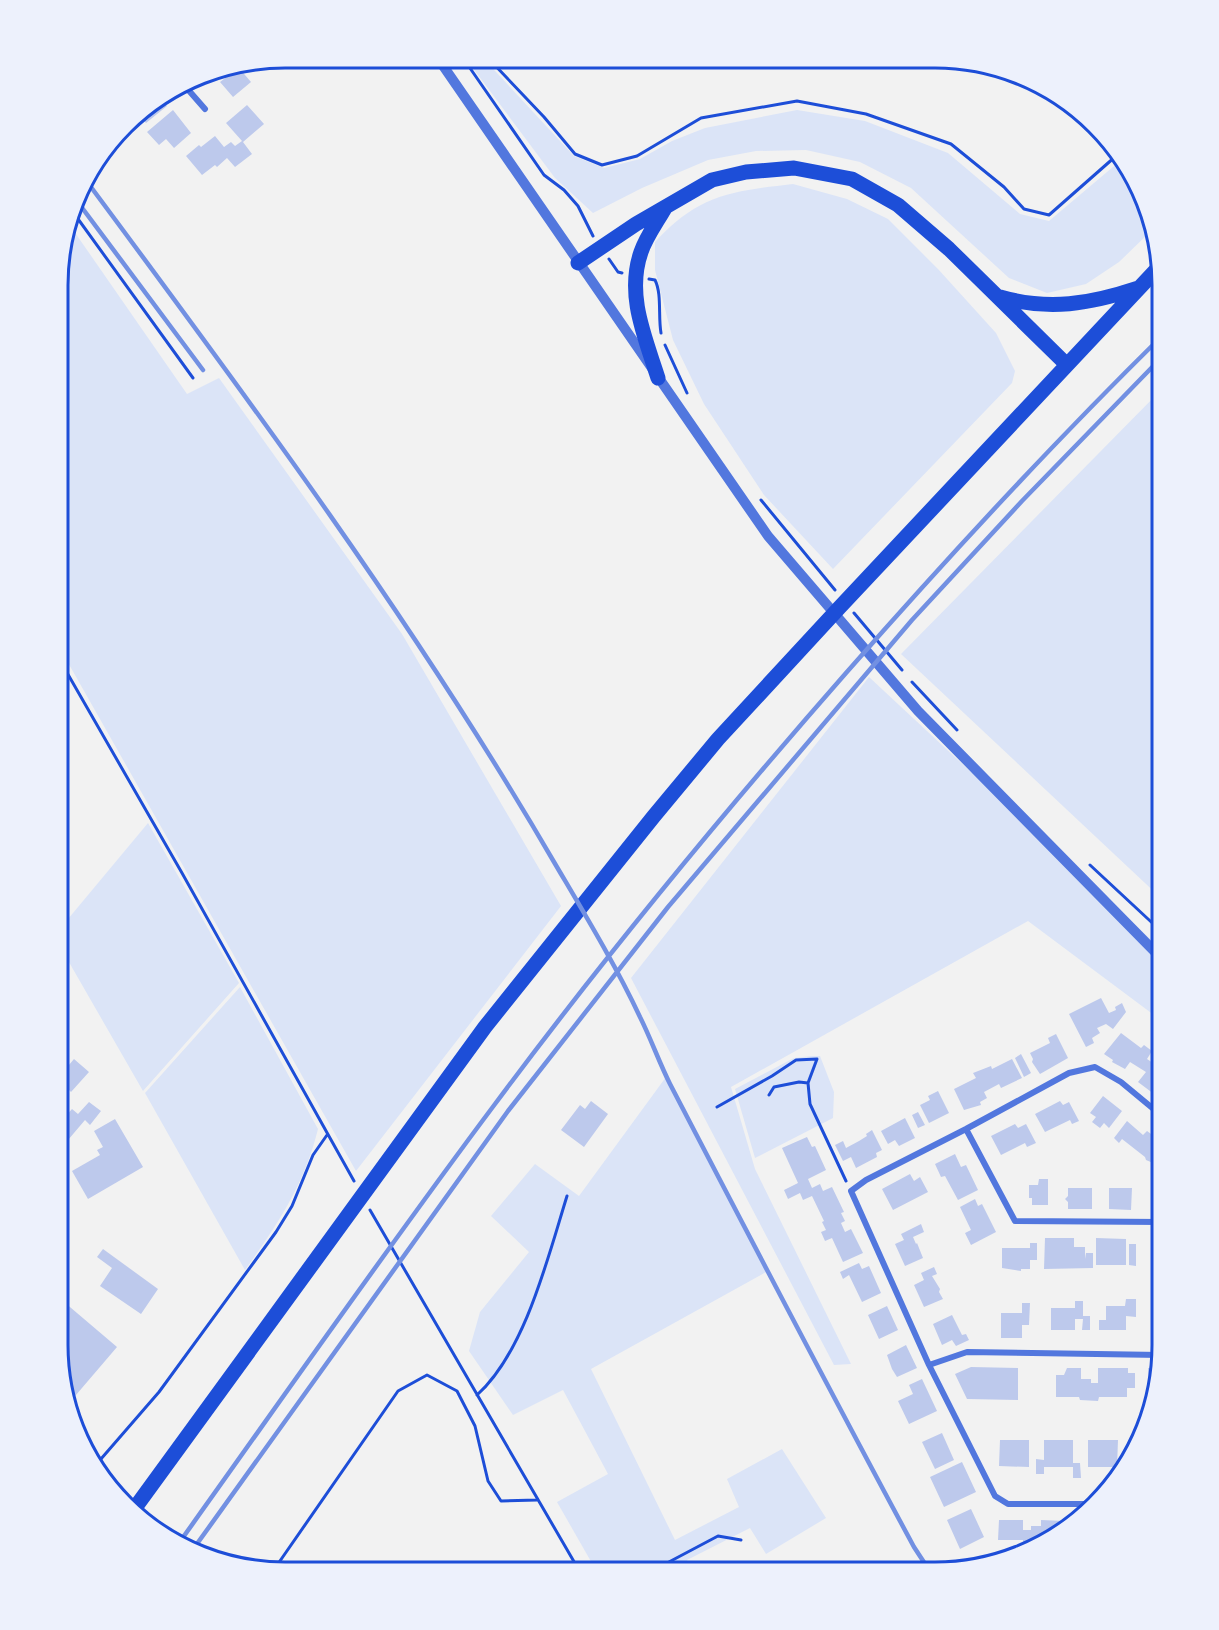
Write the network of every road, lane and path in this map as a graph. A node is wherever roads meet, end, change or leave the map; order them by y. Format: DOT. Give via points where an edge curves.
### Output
graph roads {
  1 [pos="445,68"];
  2 [pos="471,68"];
  3 [pos="497,68"];
  4 [pos="188,90"];
  5 [pos="205,109"];
  6 [pos="1112,160"];
  7 [pos="666,206"];
  8 [pos="78,219"];
  9 [pos="600,248"];
  10 [pos="578,263"];
  11 [pos="1151,275"];
  12 [pos="1140,286"];
  13 [pos="998,296"];
  14 [pos="1067,365"];
  15 [pos="193,378"];
  16 [pos="658,378"];
  17 [pos="68,674"];
  18 [pos="1152,949"];
  19 [pos="808,1083"];
  20 [pos="769,1095"];
  21 [pos="717,1107"];
  22 [pos="1152,1108"];
  23 [pos="966,1129"];
  24 [pos="327,1135"];
  25 [pos="356,1185"];
  26 [pos="851,1191"];
  27 [pos="567,1196"];
  28 [pos="367,1205"];
  29 [pos="1152,1222"];
  30 [pos="1151,1355"];
  31 [pos="929,1365"];
  32 [pos="477,1395"];
  33 [pos="100,1460"];
  34 [pos="537,1500"];
  35 [pos="1083,1504"];
  36 [pos="137,1505"];
  37 [pos="741,1540"];
  38 [pos="279,1562"];
  39 [pos="574,1562"];
  40 [pos="669,1562"];
  1 -- 10 [label="street"];
  2 -- 9 [label="path" via="544,175 578,206"];
  3 -- 6 [label="path" via="575,154 603,165 637,156 701,117 797,101 866,114 951,144 1004,187 1023,209 1049,215"];
  4 -- 5 [label="street"];
  7 -- 9 [label="main road"];
  7 -- 13 [label="main road" via="712,180 746,172 794,168 852,179 898,205"];
  7 -- 16 [label="main road" via="641,252 635,277 635,296"];
  8 -- 15 [label="path"];
  9 -- 10 [label="main road"];
  10 -- 16 [label="street"];
  11 -- 12 [label="main road"];
  12 -- 13 [label="main road" via="1108,298 1047,306"];
  12 -- 14 [label="main road"];
  13 -- 14 [label="main road"];
  14 -- 36 [label="main road" via="718,739 668,799 485,1027"];
  16 -- 18 [label="street" via="768,536 918,711"];
  17 -- 24 [label="path"];
  19 -- 20 [label="path" via="774,1087"];
  19 -- 21 [label="path" via="817,1059 796,1060"];
  19 -- 26 [label="path" via="810,1104"];
  22 -- 23 [label="street" via="1095,1067 1068,1073"];
  23 -- 26 [label="street"];
  23 -- 29 [label="street" via="1015,1221"];
  24 -- 25 [label="path"];
  24 -- 33 [label="path" via="313,1155 292,1206 276,1232 159,1392"];
  26 -- 31 [label="street"];
  27 -- 32 [label="path" via="533,1300 503,1365"];
  28 -- 32 [label="path"];
  30 -- 31 [label="street" via="967,1352"];
  31 -- 35 [label="street" via="999,1500 1008,1504"];
  32 -- 34 [label="path"];
  34 -- 38 [label="path" via="501,1501 488,1481 475,1426 457,1391 427,1375 398,1391"];
  34 -- 39 [label="path"];
  37 -- 40 [label="path" via="718,1536"];
}
